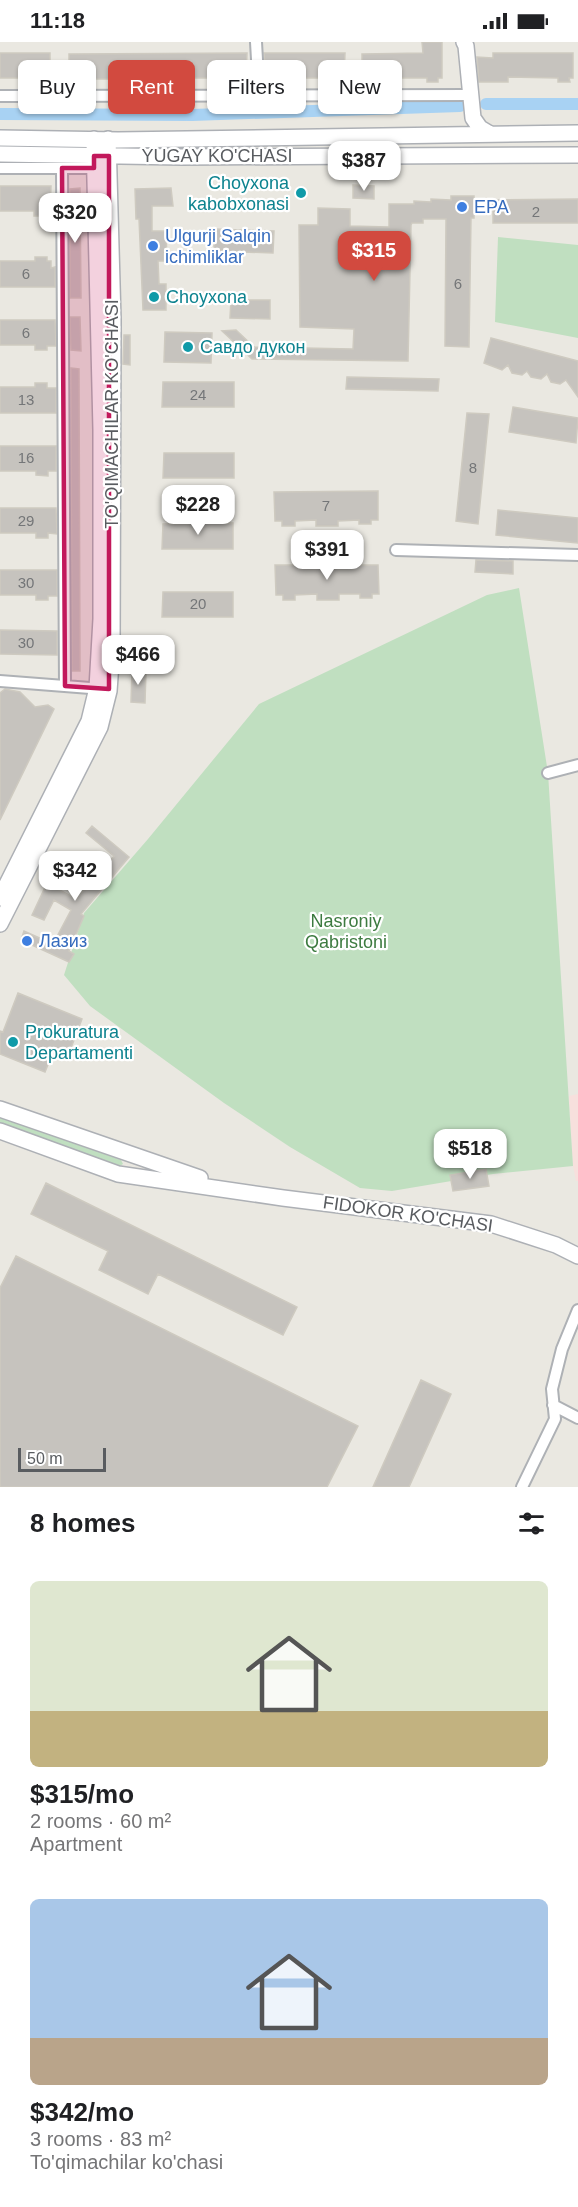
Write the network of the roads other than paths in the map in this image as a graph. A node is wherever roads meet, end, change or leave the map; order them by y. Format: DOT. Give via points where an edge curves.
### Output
graph roads {
  1 [pos="256,42"];
  2 [pos="464,42"];
  3 [pos="257,60"];
  4 [pos="470,94"];
  5 [pos="207,95"];
  6 [pos="306,95"];
  7 [pos="0,96"];
  8 [pos="473,118"];
  9 [pos="490,134"];
  10 [pos="578,134"];
  11 [pos="456,135"];
  12 [pos="0,138"];
  13 [pos="101,139"];
  14 [pos="0,154"];
  15 [pos="578,155"];
  16 [pos="99,160"];
  17 [pos="0,168"];
  18 [pos="62,168"];
  19 [pos="396,550"];
  20 [pos="578,555"];
  21 [pos="0,681"];
  22 [pos="64,686"];
  23 [pos="103,689"];
  24 [pos="578,765"];
  25 [pos="548,773"];
  26 [pos="0,898"];
  27 [pos="0,924"];
  28 [pos="0,1109"];
  29 [pos="0,1131"];
  30 [pos="234,1189"];
  31 [pos="578,1256"];
  32 [pos="578,1310"];
  33 [pos="553,1405"];
  34 [pos="578,1418"];
  35 [pos="522,1487"];
  1 -- 3 [label="street"];
  2 -- 4 [label="main road"];
  4 -- 6 [label="street"];
  4 -- 8 [label="main road"];
  5 -- 7 [label="street"];
  8 -- 9 [label="main road"];
  8 -- 11 [label="main road"];
  9 -- 10 [label="main road, YUGAY KO'CHASI"];
  9 -- 11 [label="main road, YUGAY KO'CHASI"];
  11 -- 13 [label="main road, YUGAY KO'CHASI"];
  12 -- 13 [label="main road, YUGAY KO'CHASI"];
  13 -- 16 [label="main road, TO'QIMACHILAR KO'CHASI"];
  14 -- 16 [label="main road, YUGAY KO'CHASI"];
  15 -- 16 [label="main road, YUGAY KO'CHASI"];
  16 -- 18 [label="street"];
  16 -- 23 [label="main road, TO'QIMACHILAR KO'CHASI" via="113,320 112,649"];
  17 -- 18 [label="street"];
  18 -- 22 [label="street"];
  19 -- 20 [label="street"];
  21 -- 22 [label="street"];
  22 -- 23 [label="street"];
  23 -- 26 [label="main road, TO'QIMACHILAR KO'CHASI"];
  23 -- 27 [label="main road, TO'QIMACHILAR KO'CHASI" via="100,727"];
  24 -- 25 [label="street"];
  28 -- 30 [label="main road, FIDOKOR KO'CHASI"];
  29 -- 30 [label="main road, FIDOKOR KO'CHASI" via="118,1174"];
  30 -- 31 [label="main road, FIDOKOR KO'CHASI" via="491,1224"];
  32 -- 33 [label="street" via="562,1349 552,1389"];
  33 -- 34 [label="street"];
  33 -- 35 [label="street" via="555,1419"];
}
